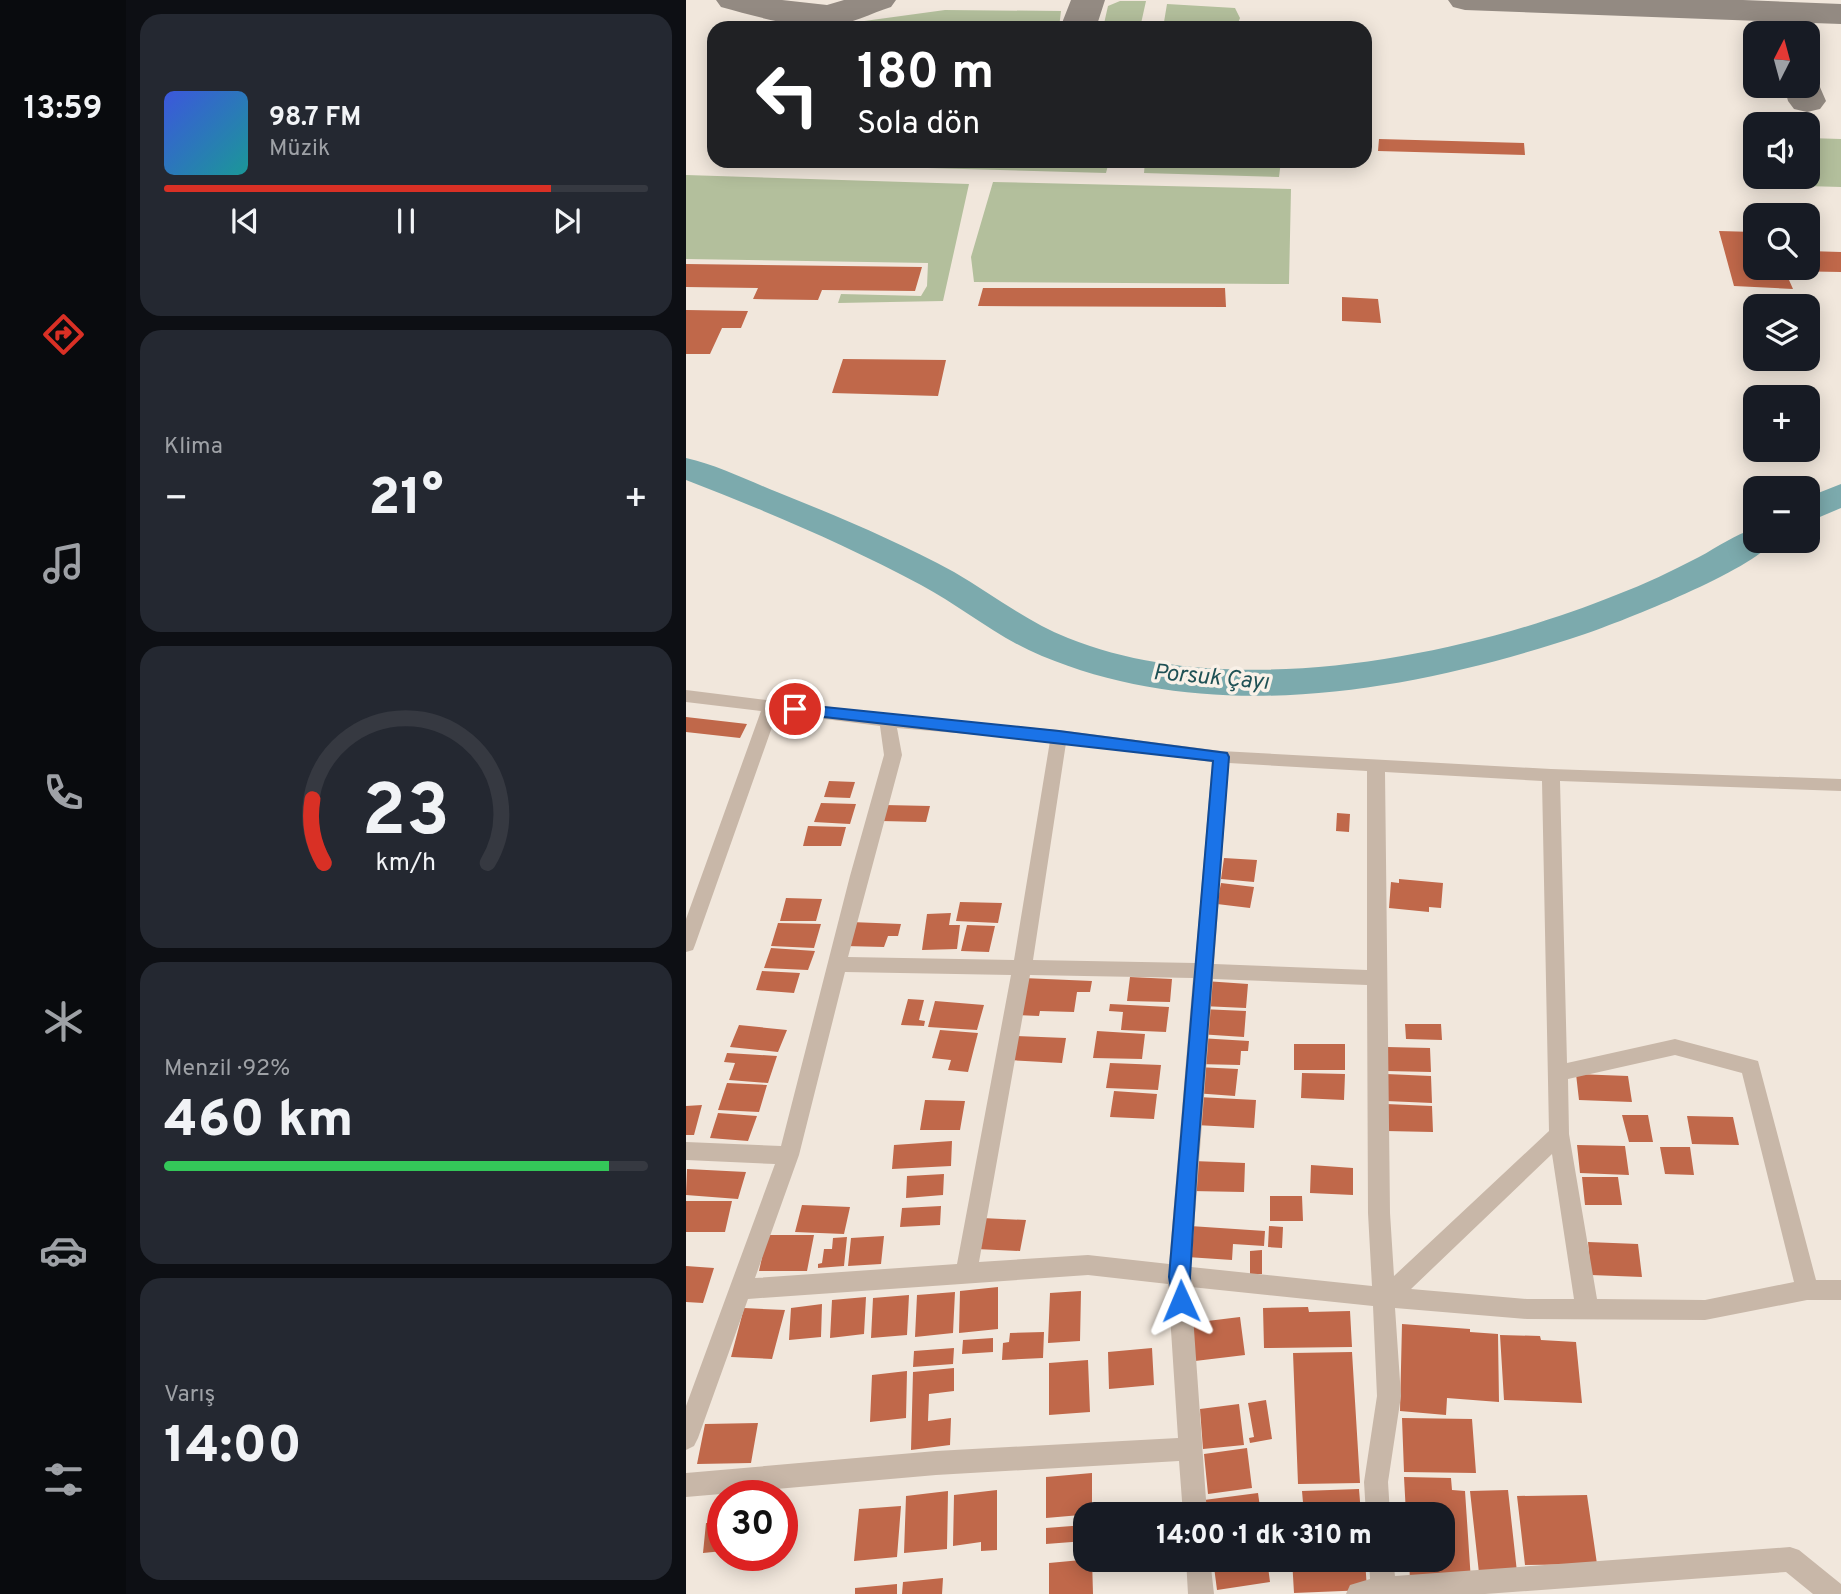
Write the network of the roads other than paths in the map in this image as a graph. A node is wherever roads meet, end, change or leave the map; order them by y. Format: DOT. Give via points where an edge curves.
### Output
graph roads {
  1 [pos="686,696"];
  2 [pos="771,706"];
  3 [pos="888,720"];
  4 [pos="1059,736"];
  5 [pos="1221,757"];
  6 [pos="1376,765"];
  7 [pos="1551,775"];
  8 [pos="1841,785"];
  9 [pos="686,945"];
  10 [pos="837,964"];
  11 [pos="1022,967"];
  12 [pos="1202,970"];
  13 [pos="1377,978"];
  14 [pos="1558,1073"];
  15 [pos="1559,1135"];
  16 [pos="686,1151"];
  17 [pos="789,1155"];
  18 [pos="966,1273"];
  19 [pos="1180,1277"];
  20 [pos="740,1289"];
  21 [pos="1807,1290"];
  22 [pos="1841,1290"];
  23 [pos="1385,1299"];
  24 [pos="1587,1309"];
  25 [pos="686,1438"];
  26 [pos="1191,1449"];
  27 [pos="686,1485"];
  28 [pos="1194,1502"];
  29 [pos="1377,1502"];
  30 [pos="1199,1572"];
  31 [pos="1379,1572"];
  32 [pos="1375,1592"];
  33 [pos="1201,1594"];
  34 [pos="1833,1594"];
  1 -- 2 [label="street"];
  2 -- 3 [label="street"];
  2 -- 9 [label="street"];
  3 -- 4 [label="street"];
  3 -- 10 [label="street" via="893,755"];
  4 -- 5 [label="street"];
  4 -- 11 [label="street"];
  5 -- 6 [label="street"];
  5 -- 12 [label="street"];
  6 -- 7 [label="street"];
  6 -- 13 [label="street"];
  7 -- 8 [label="street"];
  7 -- 14 [label="street"];
  10 -- 11 [label="street"];
  10 -- 17 [label="street"];
  11 -- 12 [label="street"];
  11 -- 18 [label="street"];
  12 -- 13 [label="street"];
  12 -- 19 [label="street"];
  13 -- 23 [label="street" via="1379,1213"];
  14 -- 15 [label="street"];
  14 -- 21 [label="street" via="1675,1047 1751,1067"];
  15 -- 23 [label="street"];
  15 -- 24 [label="street"];
  16 -- 17 [label="street"];
  17 -- 20 [label="street"];
  18 -- 19 [label="street" via="1088,1265"];
  18 -- 20 [label="street"];
  19 -- 23 [label="street"];
  19 -- 26 [label="street"];
  20 -- 25 [label="street"];
  21 -- 22 [label="street"];
  21 -- 24 [label="street" via="1705,1310"];
  23 -- 24 [label="street"];
  23 -- 29 [label="street" via="1389,1396"];
  26 -- 27 [label="street" via="936,1463"];
  26 -- 28 [label="street"];
  30 -- 33 [label="street"];
  31 -- 32 [label="street"];
  32 -- 34 [label="street" via="1790,1559"];
}
